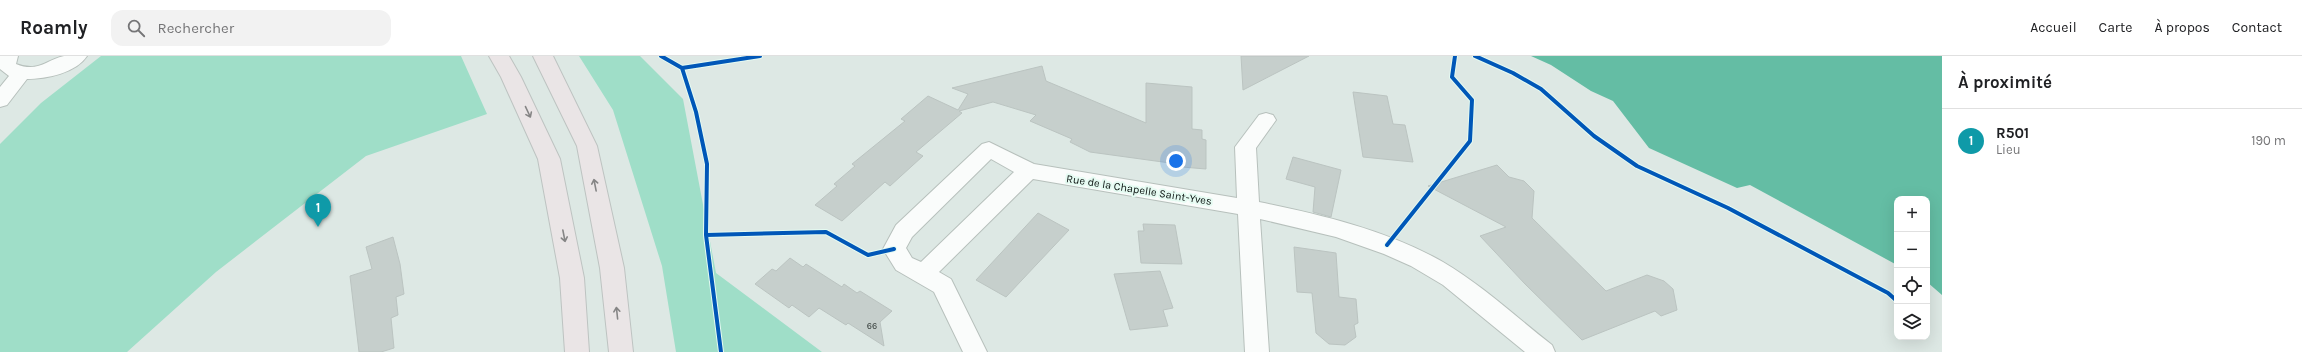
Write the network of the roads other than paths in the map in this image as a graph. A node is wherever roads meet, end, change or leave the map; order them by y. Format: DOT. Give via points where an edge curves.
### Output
graph roads {
  1 [pos="8,56"];
  2 [pos="77,56"];
  3 [pos="499,56"];
  4 [pos="543,56"];
  5 [pos="22,73"];
  6 [pos="0,100"];
  7 [pos="1266,120"];
  8 [pos="1029,171"];
  9 [pos="1249,208"];
  10 [pos="923,274"];
  11 [pos="577,352"];
  12 [pos="621,352"];
  13 [pos="975,352"];
  14 [pos="1257,352"];
  15 [pos="1543,352"];
  1 -- 5 [label="street" via="6,64 9,68"];
  2 -- 5 [label="street" via="60,66"];
  3 -- 11 [label="main road, one-way" via="549,159 572,278"];
  12 -- 4 [label="main road, one-way" via="612,268 587,146"];
  5 -- 6 [label="street"];
  7 -- 9 [label="street" via="1245,147"];
  8 -- 9 [label="street, Rue de la Chapelle Saint-Yves"];
  8 -- 10 [label="street"];
  8 -- 10 [label="street, Rue de la Chapelle Saint-Yves" via="989,150 904,231 894,249 904,264"];
  9 -- 14 [label="street"];
  9 -- 15 [label="street, Rue de la Chapelle Saint-Yves" via="1318,222 1387,245 1421,260 1466,290"];
  10 -- 13 [label="street, Rue de la Chapelle Saint-Yves" via="943,286"];
}
